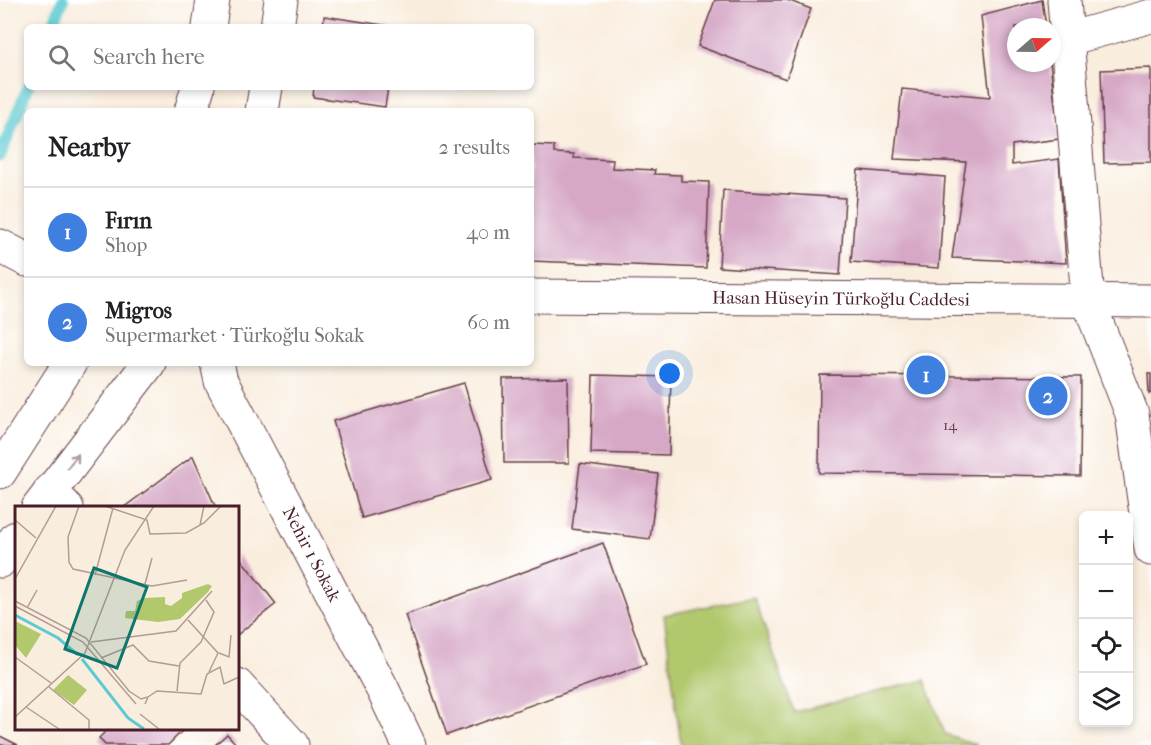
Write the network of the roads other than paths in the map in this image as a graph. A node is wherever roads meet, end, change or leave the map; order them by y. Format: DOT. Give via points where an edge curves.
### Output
graph roads {
  1 [pos="213,0"];
  2 [pos="281,0"];
  3 [pos="1064,0"];
  4 [pos="1151,16"];
  5 [pos="209,24"];
  6 [pos="277,24"];
  7 [pos="1068,39"];
  8 [pos="197,90"];
  9 [pos="266,90"];
  10 [pos="192,108"];
  11 [pos="262,108"];
  12 [pos="0,246"];
  13 [pos="24,258"];
  14 [pos="534,296"];
  15 [pos="1088,300"];
  16 [pos="1151,301"];
  17 [pos="68,366"];
  18 [pos="147,366"];
  19 [pos="218,366"];
  20 [pos="0,472"];
  21 [pos="52,502"];
  22 [pos="15,539"];
  23 [pos="1151,549"];
  24 [pos="0,561"];
  25 [pos="238,686"];
  26 [pos="292,745"];
  27 [pos="409,745"];
  1 -- 5 [label="street"];
  2 -- 6 [label="street"];
  3 -- 7 [label="street"];
  4 -- 7 [label="street"];
  7 -- 15 [label="street"];
  8 -- 10 [label="street"];
  9 -- 11 [label="street"];
  12 -- 13 [label="street"];
  14 -- 15 [label="street, Hasan Hüseyin Türkoğlu Caddesi"];
  15 -- 16 [label="street, Hasan Hüseyin Türkoğlu Caddesi"];
  15 -- 23 [label="street" via="1132,414"];
  17 -- 20 [label="street"];
  21 -- 18 [label="street, one-way"];
  19 -- 27 [label="street, Nehir 1 Sokak" via="221,381"];
  22 -- 24 [label="street"];
  25 -- 26 [label="street"];
}
